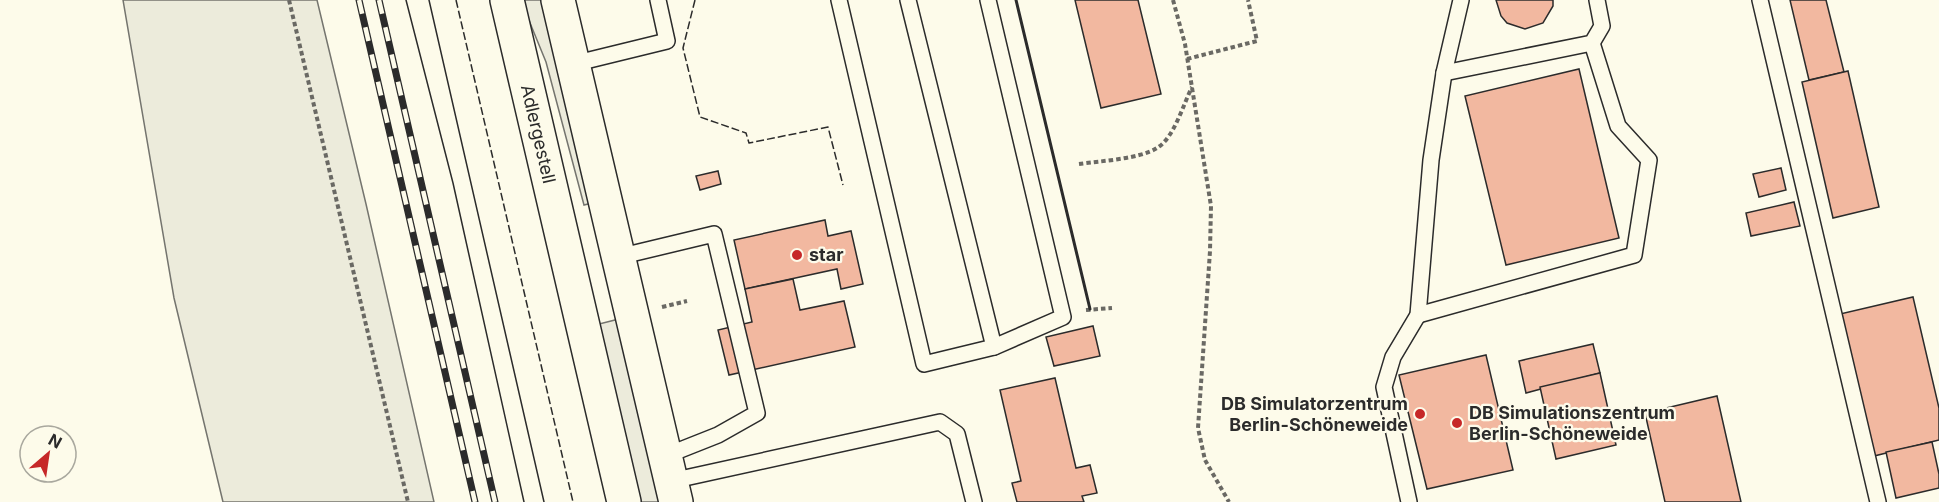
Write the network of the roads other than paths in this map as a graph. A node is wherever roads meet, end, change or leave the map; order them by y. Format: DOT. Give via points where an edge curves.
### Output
graph roads {
  1 [pos="507,0"];
  2 [pos="558,0"];
  3 [pos="658,0"];
  4 [pos="838,0"];
  5 [pos="908,0"];
  6 [pos="988,0"];
  7 [pos="1461,0"];
  8 [pos="1597,0"];
  9 [pos="1760,0"];
  10 [pos="1592,43"];
  11 [pos="573,64"];
  12 [pos="1444,73"];
  13 [pos="618,257"];
  14 [pos="569,269"];
  15 [pos="1418,315"];
  16 [pos="994,347"];
  17 [pos="670,480"];
  18 [pos="624,502"];
  19 [pos="974,502"];
  20 [pos="1409,502"];
  21 [pos="1878,502"];
  1 -- 14 [label="main road, Adlergestell"];
  2 -- 11 [label="main road"];
  3 -- 11 [label="lane" via="667,41"];
  4 -- 16 [label="lane" via="924,364"];
  5 -- 16 [label="lane"];
  6 -- 16 [label="lane" via="1063,317"];
  7 -- 12 [label="lane"];
  8 -- 10 [label="lane" via="1602,26"];
  9 -- 21 [label="lane"];
  10 -- 12 [label="lane"];
  10 -- 15 [label="lane" via="1618,126 1649,160 1634,255"];
  11 -- 13 [label="main road"];
  12 -- 15 [label="lane" via="1431,160"];
  13 -- 14 [label="main road"];
  13 -- 17 [label="main road"];
  13 -- 17 [label="lane" via="714,234 757,413 718,435"];
  14 -- 18 [label="main road, Adlergestell"];
  15 -- 20 [label="lane" via="1393,357 1384,387"];
  17 -- 19 [label="lane" via="940,422 957,434"];
}
